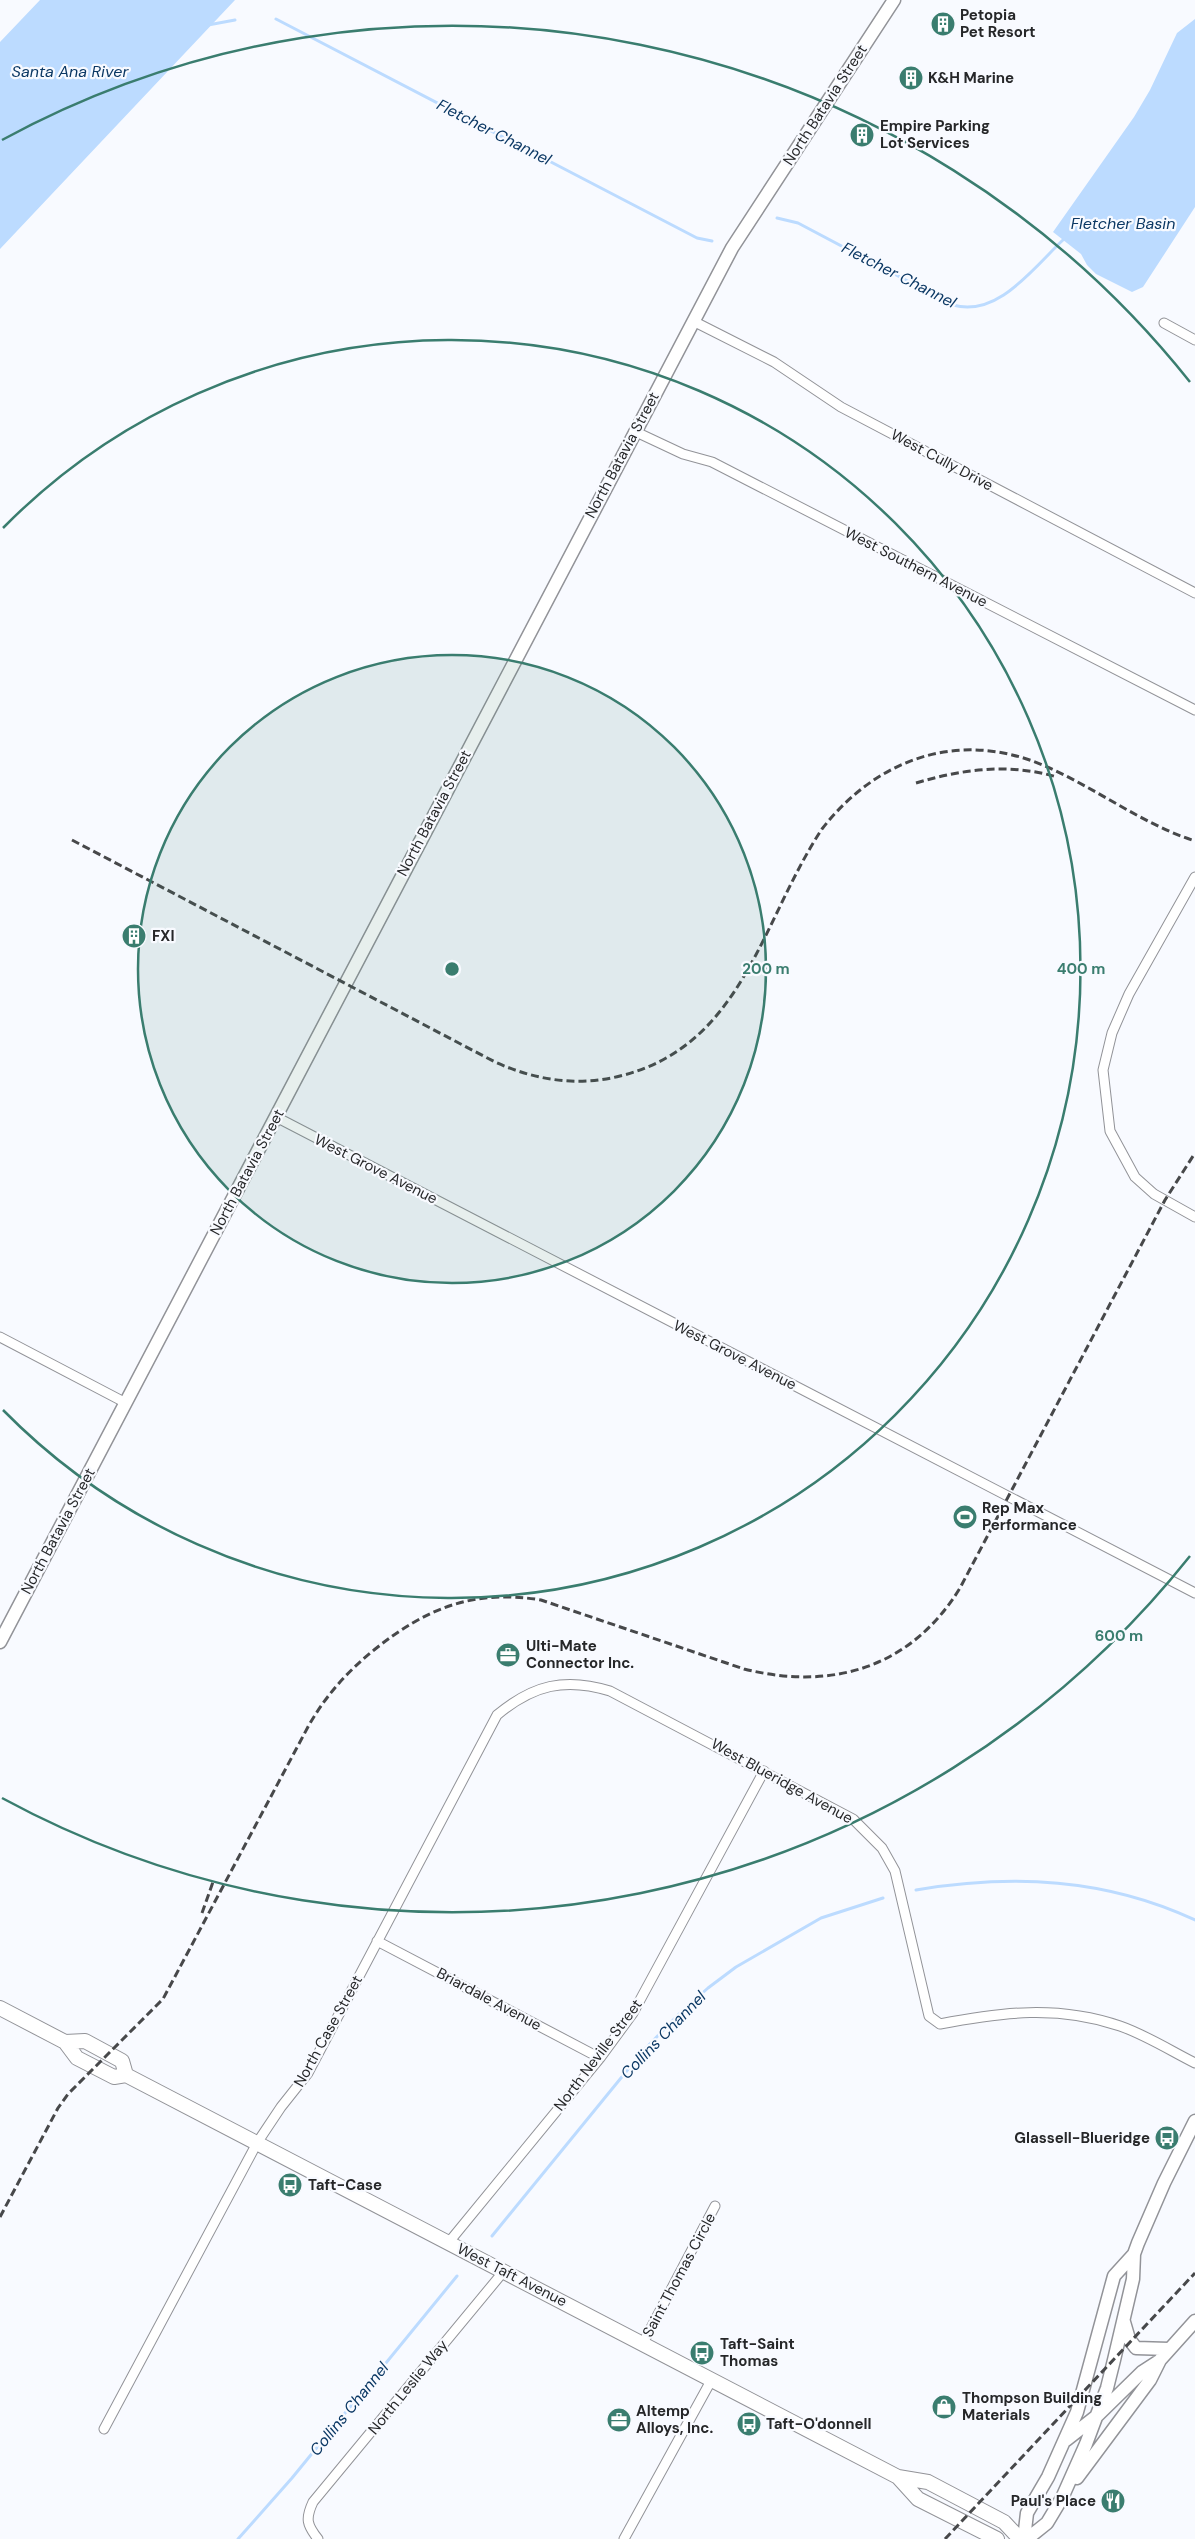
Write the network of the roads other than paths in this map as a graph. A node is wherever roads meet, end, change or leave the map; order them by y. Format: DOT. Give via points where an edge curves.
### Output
graph roads {
  1 [pos="894,0"];
  2 [pos="693,321"];
  3 [pos="1164,323"];
  4 [pos="1195,340"];
  5 [pos="634,431"];
  6 [pos="1195,593"];
  7 [pos="1195,710"];
  8 [pos="1195,877"];
  9 [pos="276,1117"];
  10 [pos="1195,1217"];
  11 [pos="0,1337"];
  12 [pos="126,1402"];
  13 [pos="1195,1593"];
  14 [pos="0,1642"];
  15 [pos="588,1684"];
  16 [pos="764,1772"];
  17 [pos="377,1941"];
  18 [pos="0,2008"];
  19 [pos="600,2058"];
  20 [pos="1195,2063"];
  21 [pos="1195,2121"];
  22 [pos="257,2143"];
  23 [pos="715,2206"];
  24 [pos="449,2242"];
  25 [pos="1134,2254"];
  26 [pos="504,2271"];
  27 [pos="1123,2320"];
  28 [pos="1195,2321"];
  29 [pos="643,2343"];
  30 [pos="1169,2350"];
  31 [pos="1160,2360"];
  32 [pos="712,2379"];
  33 [pos="1098,2415"];
  34 [pos="104,2429"];
  35 [pos="1066,2440"];
  36 [pos="898,2477"];
  37 [pos="1062,2498"];
  38 [pos="318,2539"];
  39 [pos="624,2539"];
  40 [pos="997,2539"];
  41 [pos="1024,2539"];
  1 -- 2 [label="main road, North Batavia Street" via="738,238"];
  2 -- 5 [label="main road, North Batavia Street"];
  2 -- 6 [label="street, West Cully Drive" via="774,362 841,407"];
  3 -- 4 [label="street"];
  5 -- 7 [label="street, West Southern Avenue" via="683,454 712,462"];
  5 -- 9 [label="main road, North Batavia Street"];
  8 -- 10 [label="street" via="1129,994 1112,1033 1103,1070 1110,1131 1135,1177 1154,1194"];
  9 -- 12 [label="main road, North Batavia Street"];
  9 -- 13 [label="street, West Grove Avenue"];
  11 -- 12 [label="street"];
  12 -- 14 [label="main road, North Batavia Street"];
  15 -- 16 [label="street, West Blueridge Avenue" via="658,1714"];
  15 -- 17 [label="street, North Case Street" via="539,1688 517,1698 497,1715"];
  16 -- 19 [label="street, North Neville Street" via="633,2013"];
  16 -- 20 [label="street, West Blueridge Avenue" via="853,1819 882,1848 895,1871 929,2016 934,2021 940,2024 997,2013 1057,2012 1120,2026"];
  17 -- 19 [label="street, Briardale Avenue"];
  17 -- 22 [label="street, North Case Street" via="308,2073"];
  18 -- 22 [label="main road, West Taft Avenue" via="65,2042 85,2041 122,2061 126,2075"];
  19 -- 24 [label="street, North Neville Street"];
  21 -- 25 [label="main road"];
  22 -- 24 [label="main road, West Taft Avenue"];
  22 -- 34 [label="street, North Case Street"];
  23 -- 29 [label="street, Saint Thomas Circle"];
  24 -- 26 [label="main road, West Taft Avenue"];
  25 -- 27 [label="main road" via="1133,2279"];
  25 -- 35 [label="main road" via="1114,2276 1084,2392"];
  26 -- 29 [label="main road, West Taft Avenue"];
  26 -- 38 [label="street, North Leslie Way" via="313,2502 307,2516 308,2526"];
  27 -- 30 [label="main road" via="1129,2339 1136,2348"];
  27 -- 33 [label="main road"];
  28 -- 30 [label="main road"];
  29 -- 32 [label="main road, West Taft Avenue"];
  30 -- 31 [label="main road"];
  31 -- 33 [label="main road" via="1142,2372"];
  31 -- 37 [label="main road" via="1150,2380"];
  32 -- 36 [label="main road, West Taft Avenue"];
  32 -- 39 [label="street"];
  33 -- 35 [label="main road"];
  33 -- 37 [label="main road"];
  35 -- 41 [label="main road" via="1027,2513"];
  36 -- 40 [label="main road, West Taft Avenue" via="918,2499"];
  36 -- 41 [label="main road, West Taft Avenue" via="928,2482 1004,2522"];
  37 -- 41 [label="main road" via="1047,2523"];
}
